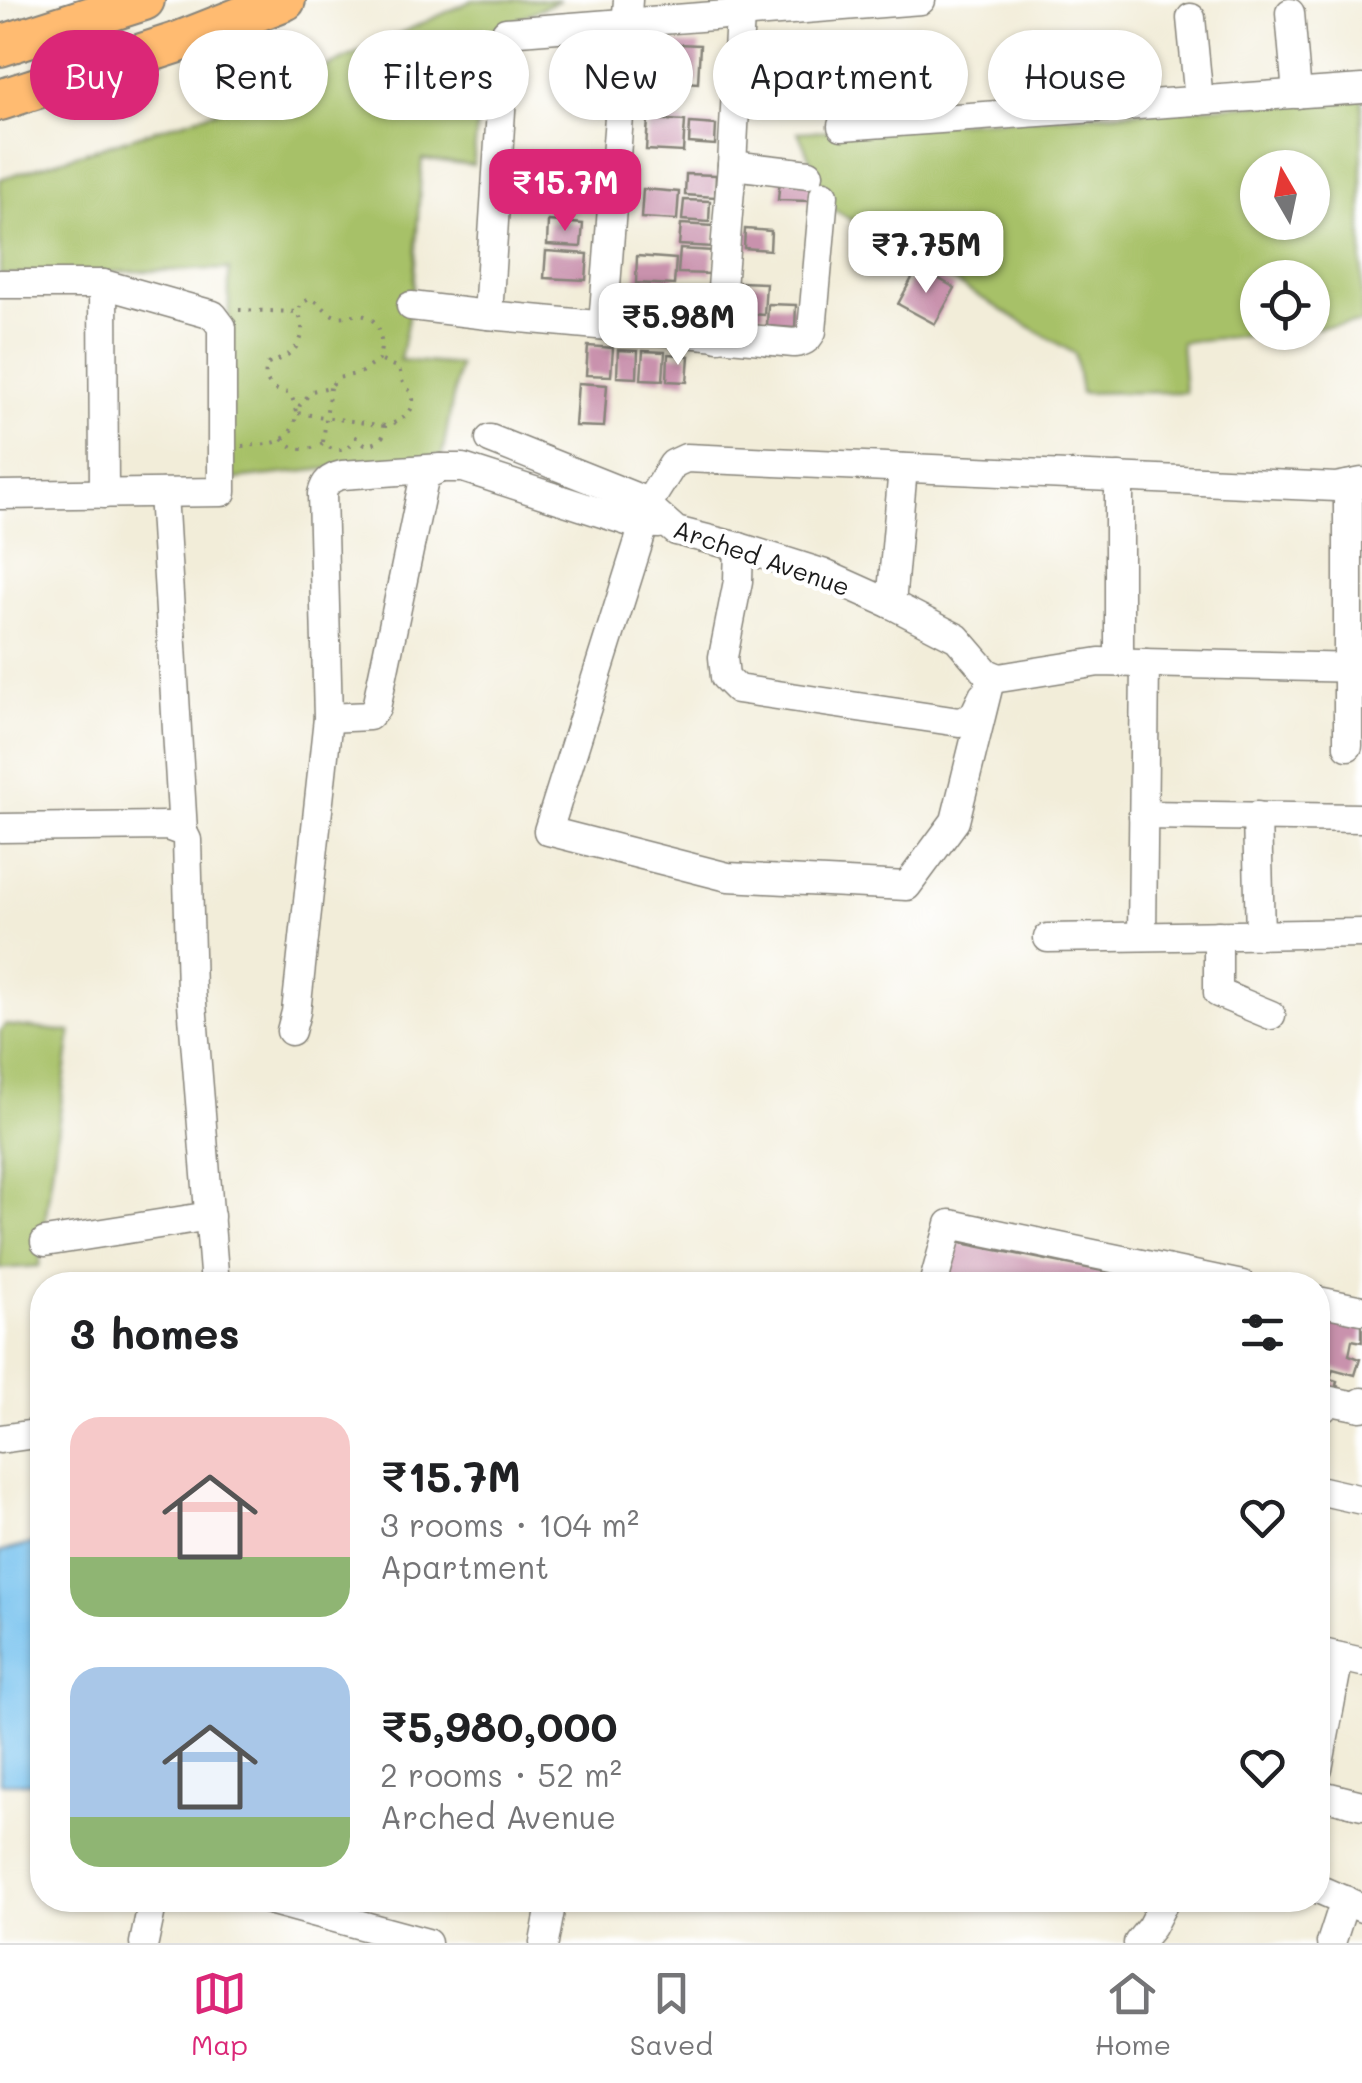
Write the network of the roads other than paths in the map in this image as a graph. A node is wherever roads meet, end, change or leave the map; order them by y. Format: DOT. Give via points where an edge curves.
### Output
graph roads {
  1 [pos="144,0"];
  2 [pos="285,0"];
  3 [pos="920,0"];
  4 [pos="628,11"];
  5 [pos="1290,12"];
  6 [pos="754,13"];
  7 [pos="1191,18"];
  8 [pos="0,46"];
  9 [pos="1362,89"];
  10 [pos="1296,94"];
  11 [pos="0,100"];
  12 [pos="1199,101"];
  13 [pos="842,126"];
  14 [pos="732,165"];
  15 [pos="0,284"];
  16 [pos="103,284"];
  17 [pos="411,306"];
  18 [pos="488,314"];
  19 [pos="603,326"];
  20 [pos="718,337"];
  21 [pos="490,439"];
  22 [pos="441,468"];
  23 [pos="904,468"];
  24 [pos="1119,477"];
  25 [pos="1355,483"];
  26 [pos="163,493"];
  27 [pos="104,494"];
  28 [pos="0,495"];
  29 [pos="652,517"];
  30 [pos="738,546"];
  31 [pos="892,604"];
  32 [pos="1132,662"];
  33 [pos="1355,668"];
  34 [pos="991,676"];
  35 [pos="328,718"];
  36 [pos="1348,746"];
  37 [pos="1143,814"];
  38 [pos="1257,816"];
  39 [pos="1362,818"];
  40 [pos="0,828"];
  41 [pos="183,832"];
  42 [pos="1362,933"];
  43 [pos="1260,934"];
  44 [pos="1218,935"];
  45 [pos="1142,936"];
  46 [pos="1048,938"];
  47 [pos="1271,1014"];
  48 [pos="292,1032"];
  49 [pos="210,1216"];
  50 [pos="45,1242"];
  51 [pos="214,1272"];
  52 [pos="937,1272"];
  53 [pos="1180,1272"];
  54 [pos="1330,1303"];
  55 [pos="1362,1310"];
  56 [pos="1330,1401"];
  57 [pos="1362,1402"];
  58 [pos="30,1434"];
  59 [pos="0,1440"];
  60 [pos="1330,1493"];
  61 [pos="1362,1500"];
  62 [pos="1340,1657"];
  63 [pos="1330,1707"];
  64 [pos="1330,1797"];
  65 [pos="1362,1805"];
  66 [pos="1330,1894"];
  67 [pos="1354,1904"];
  68 [pos="150,1912"];
  69 [pos="313,1912"];
  70 [pos="550,1912"];
  71 [pos="1159,1912"];
  72 [pos="144,1943"];
  73 [pos="428,1943"];
  74 [pos="544,1943"];
  75 [pos="1138,1943"];
  76 [pos="1331,1943"];
  1 -- 8 [label="highway"];
  2 -- 11 [label="highway"];
  3 -- 6 [label="street"];
  4 -- 6 [label="street"];
  4 -- 18 [label="street" via="506,32"];
  4 -- 19 [label="street"];
  5 -- 10 [label="street"];
  6 -- 14 [label="street"];
  7 -- 12 [label="street"];
  9 -- 10 [label="street"];
  10 -- 12 [label="street"];
  12 -- 13 [label="street"];
  14 -- 20 [label="street"];
  14 -- 20 [label="street" via="816,185 812,331 794,343"];
  15 -- 16 [label="street"];
  16 -- 26 [label="street" via="213,315 222,327 222,492"];
  16 -- 27 [label="street"];
  17 -- 18 [label="street"];
  18 -- 19 [label="street"];
  19 -- 20 [label="street"];
  21 -- 29 [label="street" via="640,499"];
  22 -- 29 [label="street, Arched Avenue" via="463,468 633,523"];
  22 -- 35 [label="street" via="424,479 376,708 369,716"];
  22 -- 35 [label="street, Arched Avenue" via="342,475 325,484"];
  23 -- 24 [label="street"];
  23 -- 29 [label="street" via="686,458 673,464"];
  23 -- 31 [label="street"];
  24 -- 25 [label="street"];
  24 -- 32 [label="street"];
  25 -- 33 [label="street"];
  26 -- 27 [label="street"];
  26 -- 41 [label="street"];
  27 -- 28 [label="street"];
  29 -- 30 [label="street, Arched Avenue" via="676,532"];
  29 -- 34 [label="street" via="548,831 728,877 908,886 955,821"];
  30 -- 31 [label="street, Arched Avenue"];
  30 -- 34 [label="street" via="723,658 726,677 737,689 959,722 973,717"];
  31 -- 34 [label="street, Arched Avenue" via="958,638"];
  32 -- 33 [label="street"];
  32 -- 34 [label="street"];
  32 -- 37 [label="street"];
  33 -- 36 [label="street"];
  35 -- 48 [label="street"];
  37 -- 38 [label="street"];
  37 -- 45 [label="street"];
  38 -- 39 [label="street"];
  38 -- 43 [label="street"];
  40 -- 41 [label="street" via="167,826"];
  41 -- 49 [label="street"];
  42 -- 43 [label="street"];
  43 -- 44 [label="street"];
  44 -- 45 [label="street"];
  44 -- 47 [label="street" via="1218,993"];
  45 -- 46 [label="street"];
  49 -- 50 [label="street"];
  49 -- 51 [label="street"];
  52 -- 53 [label="street" via="950,1224"];
  54 -- 55 [label="street"];
  56 -- 57 [label="street" via="1361,1407"];
  58 -- 59 [label="street"];
  60 -- 61 [label="street"];
  62 -- 63 [label="street"];
  64 -- 65 [label="street"];
  66 -- 67 [label="street"];
  67 -- 76 [label="street"];
  68 -- 72 [label="street"];
  69 -- 73 [label="street"];
  70 -- 74 [label="street"];
  71 -- 75 [label="street"];
}
